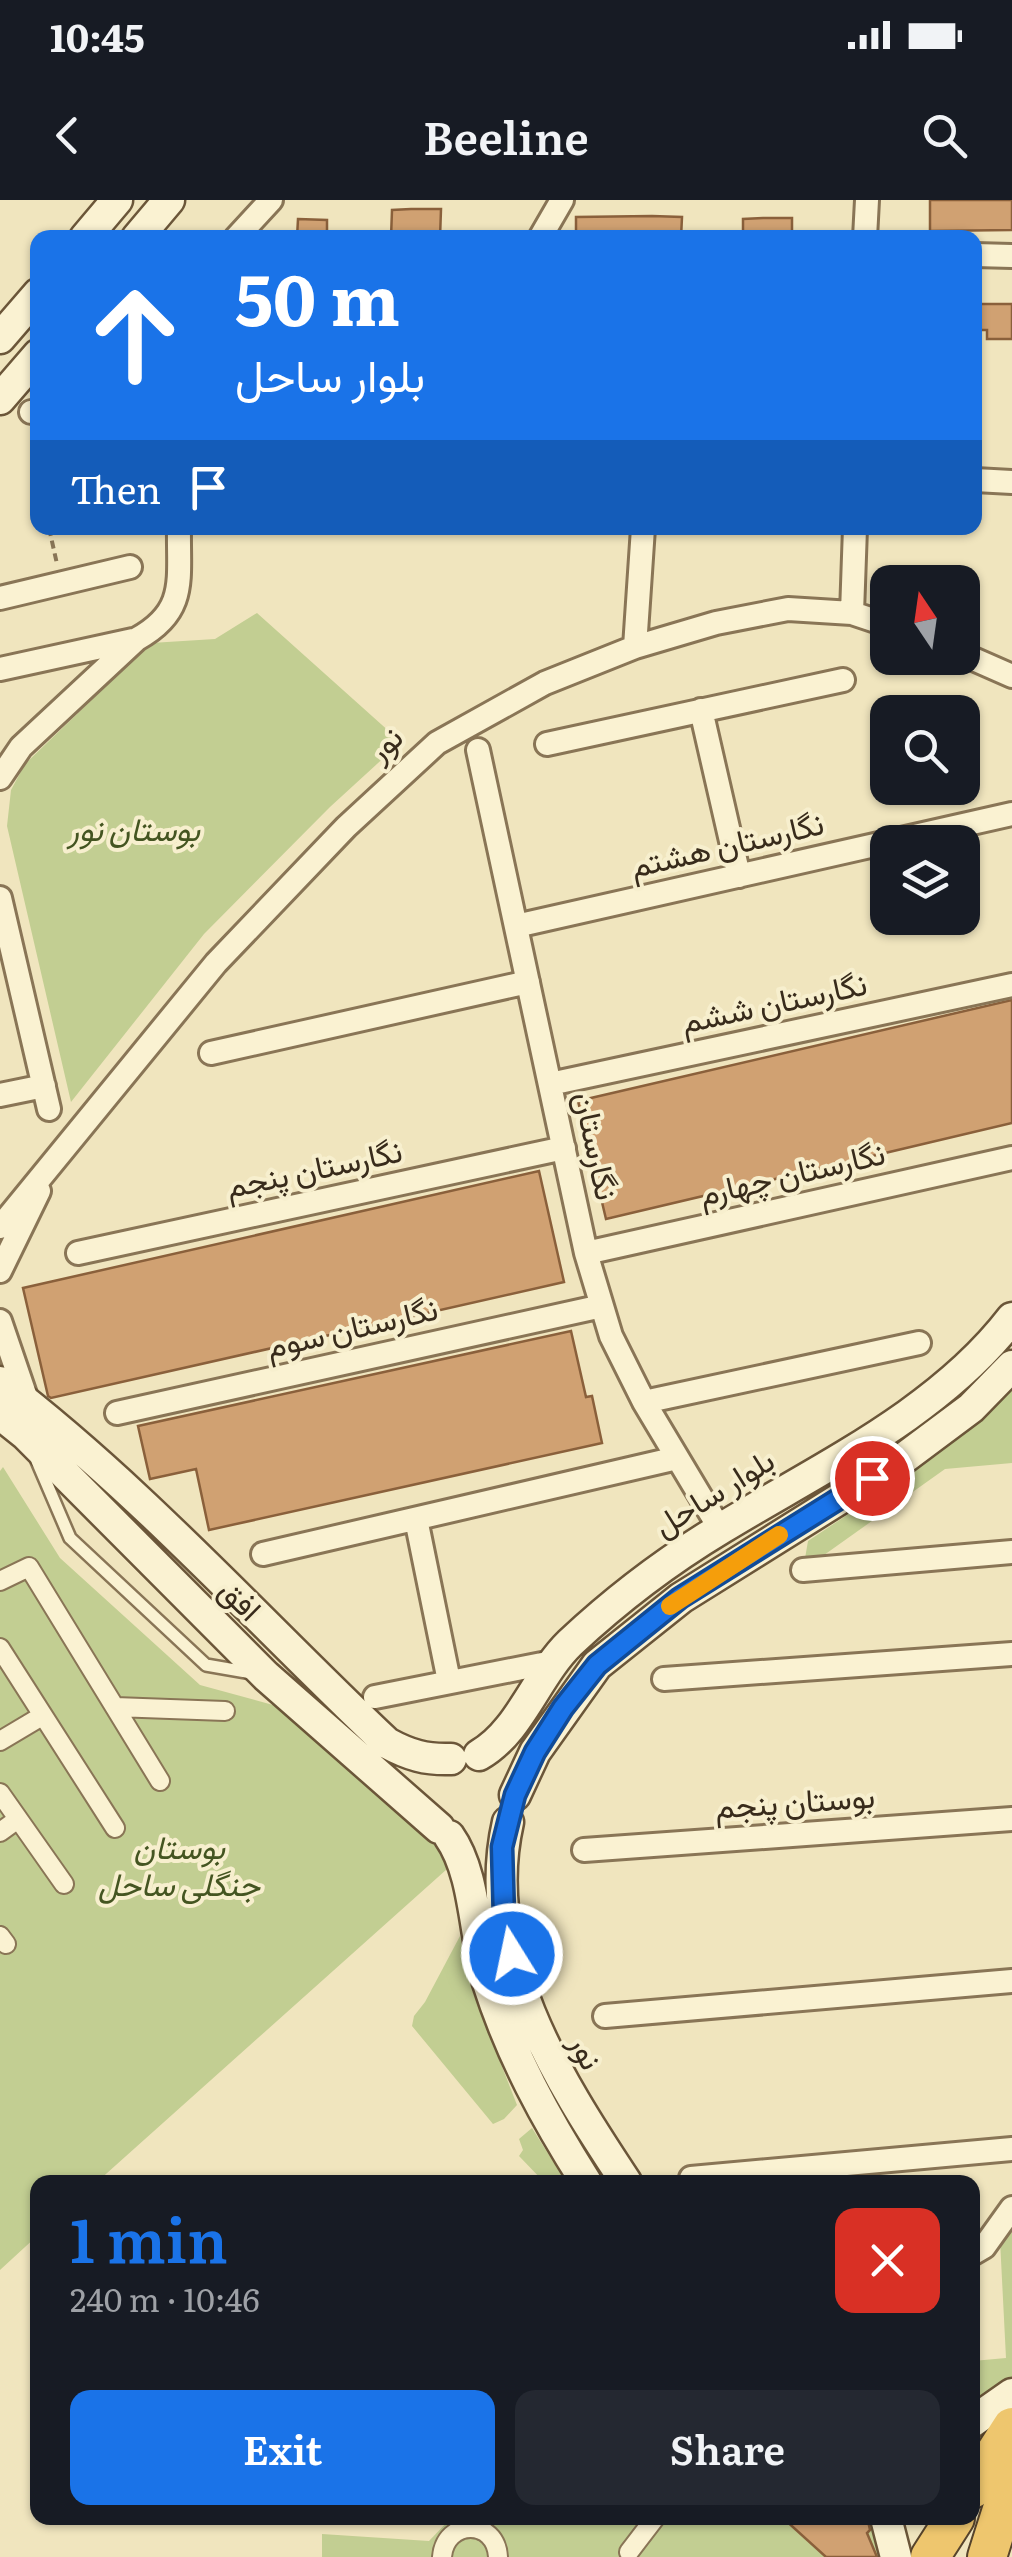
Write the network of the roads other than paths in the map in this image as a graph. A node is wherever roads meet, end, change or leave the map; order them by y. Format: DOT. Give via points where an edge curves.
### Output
graph roads {
  1 [pos="117,200"];
  2 [pos="169,200"];
  3 [pos="271,200"];
  4 [pos="562,200"];
  5 [pos="866,200"];
  6 [pos="92,230"];
  7 [pos="144,230"];
  8 [pos="243,230"];
  9 [pos="545,230"];
  10 [pos="862,230"];
  11 [pos="982,255"];
  12 [pos="1012,256"];
  13 [pos="30,303"];
  14 [pos="0,338"];
  15 [pos="30,364"];
  16 [pos="0,399"];
  17 [pos="982,480"];
  18 [pos="1012,482"];
  19 [pos="180,535"];
  20 [pos="642,535"];
  21 [pos="855,535"];
  22 [pos="130,567"];
  23 [pos="0,598"];
  24 [pos="852,613"];
  25 [pos="870,619"];
  26 [pos="136,639"];
  27 [pos="635,647"];
  28 [pos="980,662"];
  29 [pos="0,669"];
  30 [pos="1012,676"];
  31 [pos="842,680"];
  32 [pos="701,710"];
  33 [pos="546,744"];
  34 [pos="478,750"];
  35 [pos="0,778"];
  36 [pos="1012,814"];
  37 [pos="739,876"];
  38 [pos="0,898"];
  39 [pos="2,925"];
  40 [pos="516,926"];
  41 [pos="528,982"];
  42 [pos="1012,985"];
  43 [pos="211,1053"];
  44 [pos="550,1084"];
  45 [pos="0,1096"];
  46 [pos="564,1148"];
  47 [pos="58,1152"];
  48 [pos="1012,1158"];
  49 [pos="0,1227"];
  50 [pos="586,1253"];
  51 [pos="78,1254"];
  52 [pos="0,1271"];
  53 [pos="602,1306"];
  54 [pos="0,1321"];
  55 [pos="1009,1326"];
  56 [pos="919,1344"];
  57 [pos="1012,1366"];
  58 [pos="0,1382"];
  59 [pos="644,1402"];
  60 [pos="14,1409"];
  61 [pos="117,1414"];
  62 [pos="25,1434"];
  63 [pos="677,1458"];
  64 [pos="416,1518"];
  65 [pos="720,1529"];
  66 [pos="1012,1552"];
  67 [pos="264,1554"];
  68 [pos="803,1570"];
  69 [pos="0,1581"];
  70 [pos="0,1648"];
  71 [pos="1012,1654"];
  72 [pos="542,1664"];
  73 [pos="266,1676"];
  74 [pos="664,1678"];
  75 [pos="449,1681"];
  76 [pos="375,1697"];
  77 [pos="115,1706"];
  78 [pos="225,1712"];
  79 [pos="42,1716"];
  80 [pos="0,1740"];
  81 [pos="465,1757"];
  82 [pos="160,1781"];
  83 [pos="0,1793"];
  84 [pos="511,1809"];
  85 [pos="18,1819"];
  86 [pos="1012,1819"];
  87 [pos="116,1828"];
  88 [pos="0,1832"];
  89 [pos="444,1832"];
  90 [pos="584,1850"];
  91 [pos="64,1884"];
  92 [pos="1012,1981"];
  93 [pos="605,2016"];
  94 [pos="1012,2148"];
  95 [pos="582,2175"];
  96 [pos="621,2175"];
  97 [pos="723,2175"];
  98 [pos="1012,2208"];
  99 [pos="980,2249"];
  100 [pos="1012,2394"];
  101 [pos="980,2416"];
  102 [pos="1012,2426"];
  103 [pos="980,2476"];
  104 [pos="1012,2478"];
  105 [pos="650,2525"];
  106 [pos="888,2525"];
  107 [pos="951,2525"];
  108 [pos="629,2552"];
  109 [pos="442,2557"];
  110 [pos="498,2557"];
  111 [pos="896,2557"];
  112 [pos="930,2557"];
  113 [pos="987,2557"];
  1 -- 6 [label="main road"];
  2 -- 7 [label="main road"];
  3 -- 8 [label="street"];
  4 -- 9 [label="street"];
  5 -- 10 [label="street"];
  11 -- 12 [label="street"];
  13 -- 14 [label="main road"];
  15 -- 16 [label="main road"];
  17 -- 18 [label="street"];
  19 -- 26 [label="street" via="176,599 168,616"];
  20 -- 27 [label="street"];
  21 -- 24 [label="street"];
  22 -- 23 [label="street"];
  24 -- 25 [label="street, نور"];
  24 -- 27 [label="street, نور" via="788,609"];
  26 -- 29 [label="street"];
  26 -- 35 [label="street" via="21,746"];
  27 -- 47 [label="street, نور" via="545,683 437,743 216,963"];
  28 -- 30 [label="street"];
  31 -- 32 [label="street"];
  32 -- 33 [label="street"];
  32 -- 37 [label="street"];
  34 -- 40 [label="street, نگارستان"];
  36 -- 37 [label="street, نگارستان هشتم"];
  37 -- 40 [label="street, نگارستان هشتم"];
  38 -- 39 [label="street"];
  39 -- 45 [label="street" via="46,1098"];
  40 -- 41 [label="street, نگارستان"];
  41 -- 43 [label="street"];
  41 -- 44 [label="street, نگارستان"];
  42 -- 44 [label="street, نگارستان ششم"];
  44 -- 46 [label="street, نگارستان"];
  46 -- 50 [label="street, نگارستان"];
  46 -- 51 [label="street, نگارستان پنجم"];
  47 -- 49 [label="street"];
  47 -- 52 [label="street"];
  48 -- 50 [label="street, نگارستان چهارم"];
  50 -- 53 [label="street, نگارستان"];
  53 -- 59 [label="street, نگارستان"];
  53 -- 61 [label="street, نگارستان سوم"];
  54 -- 60 [label="street"];
  55 -- 65 [label="main road, بلوار ساحل" via="883,1431"];
  56 -- 59 [label="street"];
  57 -- 84 [label="main road" via="971,1408 900,1461 680,1598 597,1665 535,1752"];
  58 -- 60 [label="main road, افق"];
  59 -- 63 [label="street, نگارستان"];
  60 -- 62 [label="main road, افق"];
  60 -- 81 [label="main road, افق" via="188,1546 387,1743 429,1760"];
  62 -- 73 [label="main road, افق"];
  62 -- 73 [label="lane" via="70,1538 206,1665"];
  63 -- 64 [label="street"];
  63 -- 65 [label="street, نگارستان"];
  64 -- 67 [label="street"];
  64 -- 75 [label="street"];
  65 -- 81 [label="main road, بلوار ساحل" via="619,1599 566,1647 494,1747"];
  66 -- 68 [label="street"];
  69 -- 77 [label="street" via="29,1566"];
  70 -- 79 [label="street"];
  71 -- 74 [label="street"];
  72 -- 75 [label="street"];
  73 -- 89 [label="main road, افق"];
  75 -- 76 [label="street"];
  77 -- 78 [label="street"];
  77 -- 82 [label="street"];
  79 -- 80 [label="street"];
  79 -- 87 [label="street"];
  81 -- 84 [label="main road" via="504,1769 512,1781"];
  81 -- 89 [label="main road" via="439,1768 427,1792 427,1805"];
  83 -- 85 [label="street"];
  84 -- 89 [label="main road" via="487,1840"];
  84 -- 96 [label="main road, نور" via="502,1847 504,1918 523,1992 571,2098"];
  85 -- 88 [label="street"];
  85 -- 91 [label="street"];
  86 -- 90 [label="street, بوستان پنجم"];
  89 -- 95 [label="main road, نور" via="464,1862 501,2022"];
  92 -- 93 [label="street"];
  94 -- 97 [label="street"];
  98 -- 99 [label="street"];
  100 -- 101 [label="main road"];
  102 -- 103 [label="highway"];
  104 -- 113 [label="highway"];
  105 -- 108 [label="street"];
  106 -- 111 [label="main road"];
  107 -- 112 [label="highway"];
  109 -- 110 [label="street" via="447,2538 472,2526 495,2540"];
}
